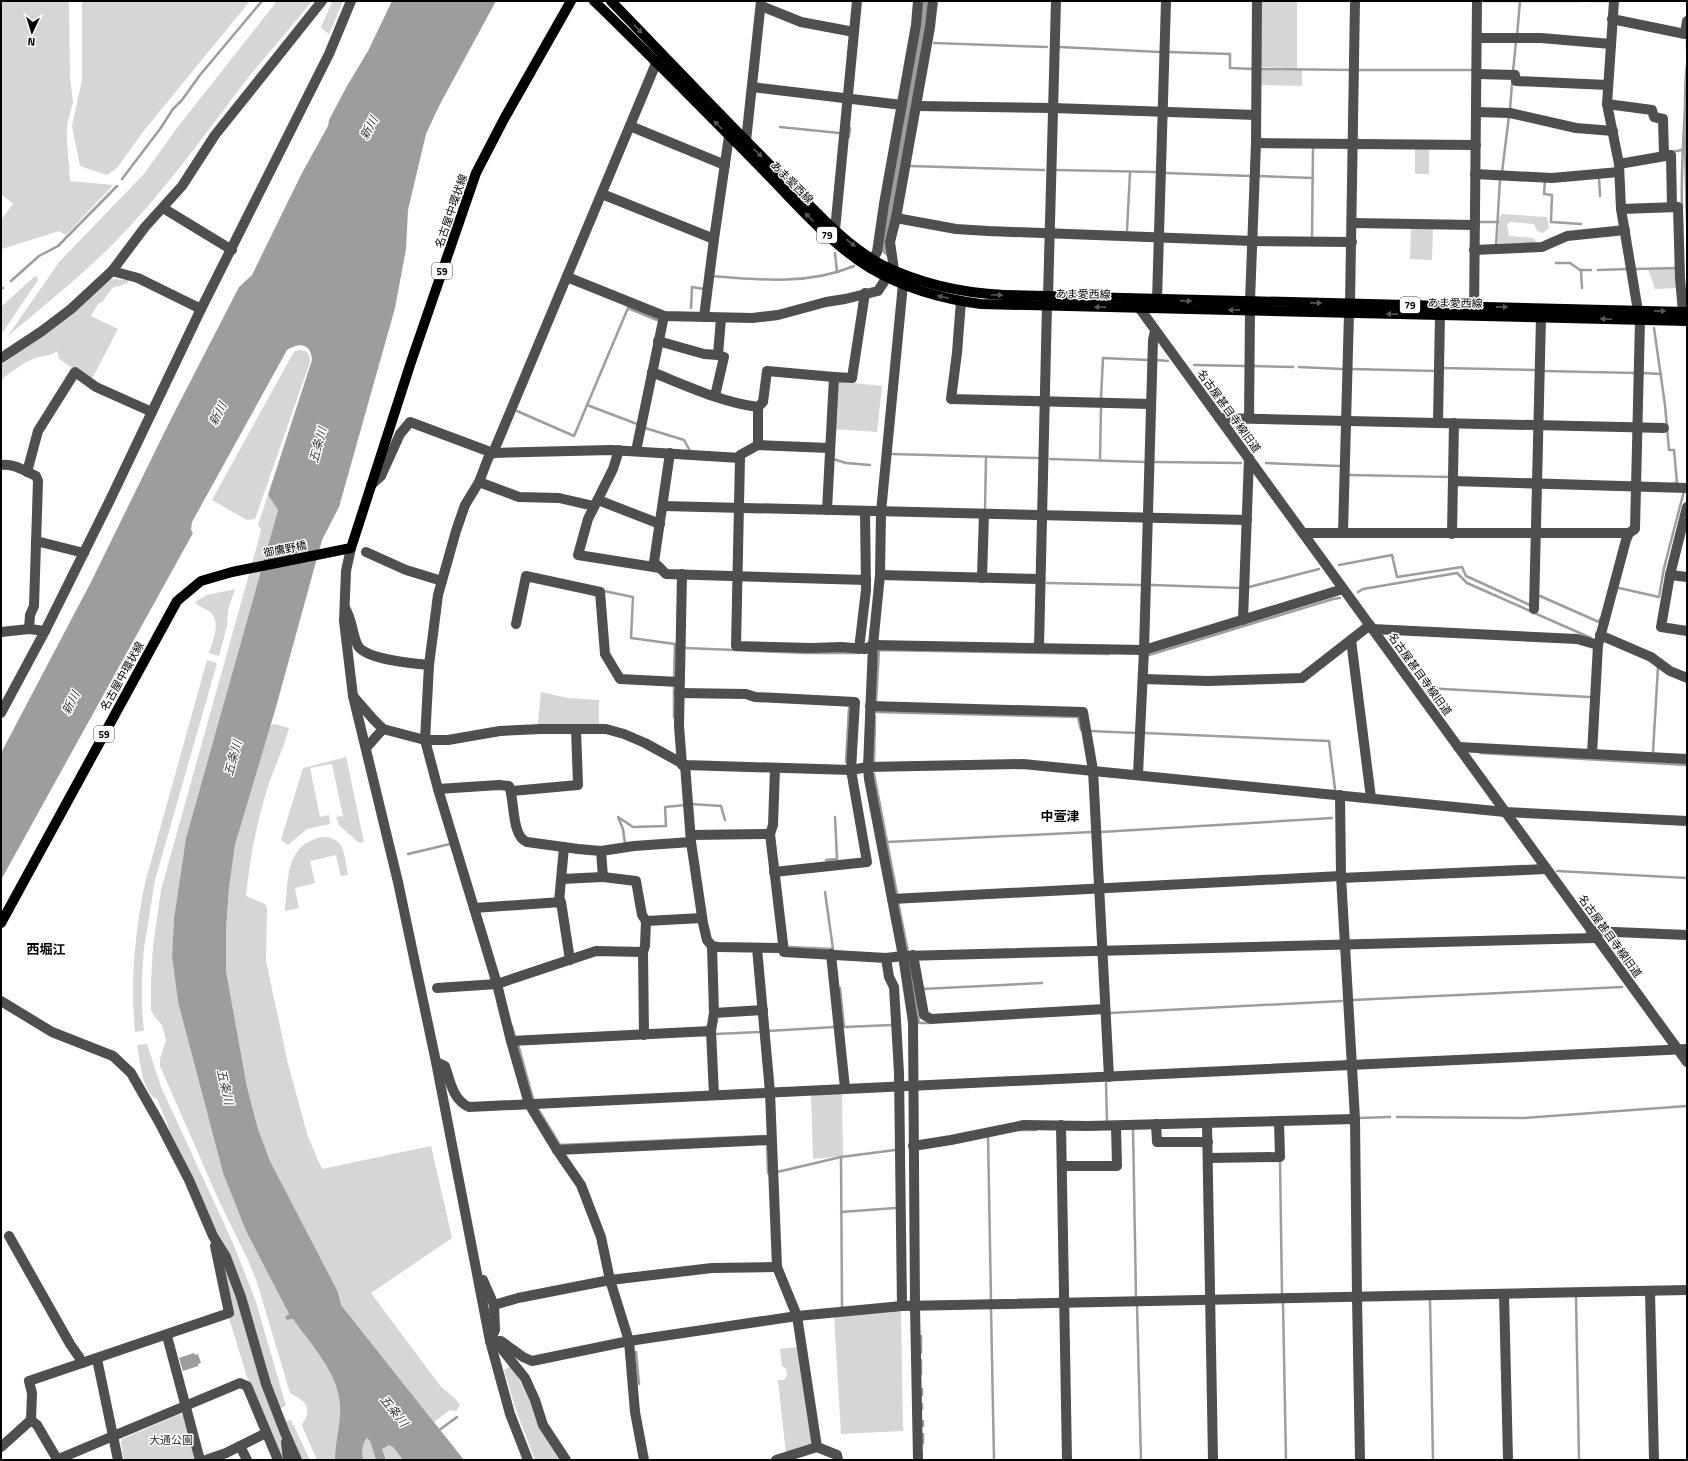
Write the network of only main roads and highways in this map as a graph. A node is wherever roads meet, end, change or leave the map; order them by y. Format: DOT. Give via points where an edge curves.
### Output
graph roads {
  1 [pos="571,1"];
  2 [pos="594,1"];
  3 [pos="611,1"];
  4 [pos="890,273"];
  5 [pos="1047,301"];
  6 [pos="1136,303"];
  7 [pos="1250,306"];
  8 [pos="1350,308"];
  9 [pos="1474,311"];
  10 [pos="1639,315"];
  11 [pos="1686,315"];
  12 [pos="346,549"];
  13 [pos="232,572"];
  14 [pos="1,923"];
  1 -- 12 [label="main road, 名古屋中環状線 / 59" via="476,173 371,485"];
  4 -- 2 [label="main road, あま愛西線 / 79, one-way" via="858,260 827,234 657,61"];
  3 -- 4 [label="main road, あま愛西線 / 79, one-way" via="835,230"];
  4 -- 5 [label="main road, あま愛西線 / 79, one-way" via="960,292"];
  5 -- 4 [label="main road, あま愛西線 / 79, one-way" via="981,304 961,301 928,294 904,284"];
  5 -- 6 [label="main road, あま愛西線 / 79"];
  7 -- 6 [label="main road, あま愛西線 / 79, one-way"];
  6 -- 7 [label="main road, あま愛西線 / 79, one-way" via="1157,300"];
  7 -- 8 [label="main road, あま愛西線 / 79"];
  8 -- 9 [label="main road, あま愛西線 / 79"];
  9 -- 8 [label="main road, あま愛西線 / 79, one-way" via="1440,315"];
  9 -- 10 [label="main road, あま愛西線 / 79, one-way"];
  10 -- 9 [label="main road, あま愛西線 / 79, one-way" via="1542,317"];
  10 -- 11 [label="main road, あま愛西線 / 79"];
  12 -- 13 [label="main road, 御鷹野橋 / 59"];
  13 -- 14 [label="main road, 名古屋中環状線 / 59" via="201,582 177,601"];
}
